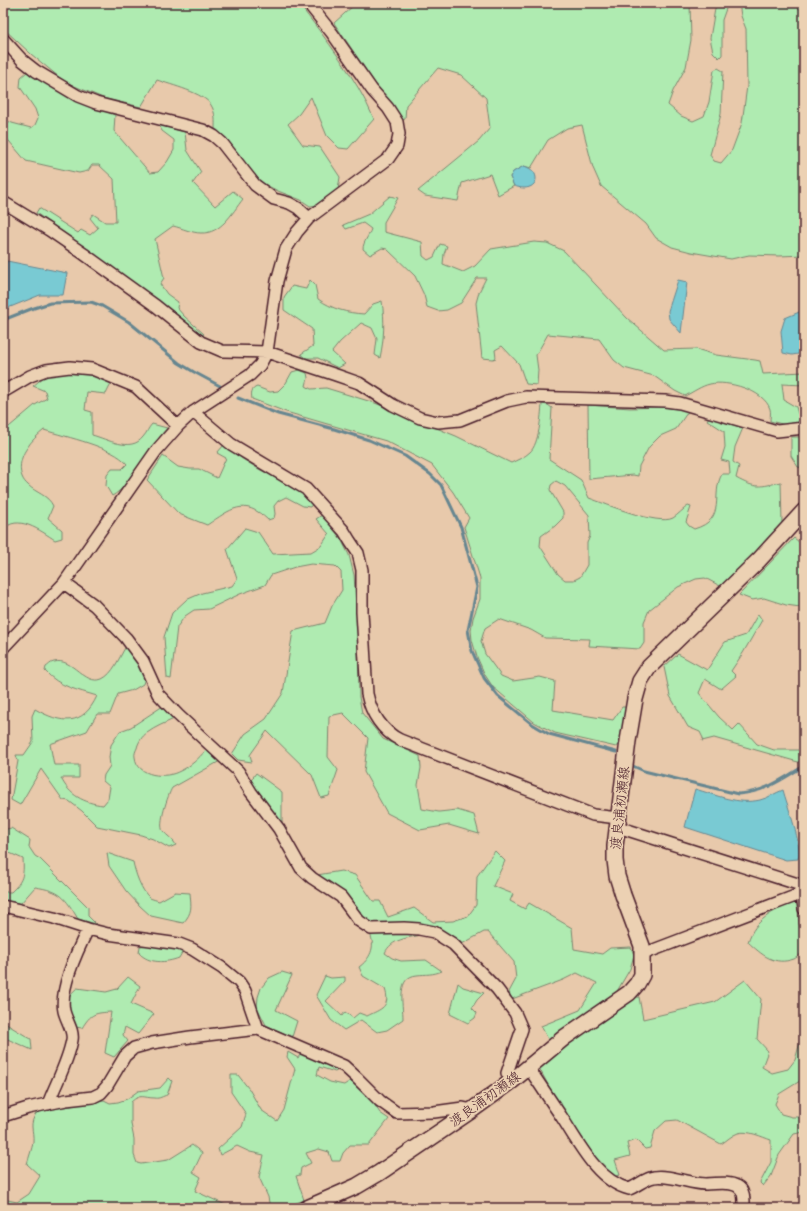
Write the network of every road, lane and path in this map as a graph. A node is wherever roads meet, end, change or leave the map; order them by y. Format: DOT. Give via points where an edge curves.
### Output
graph roads {
  1 [pos="308,3"];
  2 [pos="3,39"];
  3 [pos="3,202"];
  4 [pos="309,218"];
  5 [pos="267,352"];
  6 [pos="3,392"];
  7 [pos="193,412"];
  8 [pos="178,426"];
  9 [pos="804,428"];
  10 [pos="804,511"];
  11 [pos="64,583"];
  12 [pos="3,648"];
  13 [pos="618,822"];
  14 [pos="804,889"];
  15 [pos="3,906"];
  16 [pos="804,909"];
  17 [pos="88,929"];
  18 [pos="643,954"];
  19 [pos="258,1029"];
  20 [pos="528,1067"];
  21 [pos="512,1081"];
  22 [pos="48,1104"];
  23 [pos="472,1110"];
  24 [pos="3,1116"];
  25 [pos="307,1208"];
  26 [pos="744,1208"];
  1 -- 4 [label="street" via="388,108 397,122 399,134 397,146 388,159"];
  2 -- 4 [label="street" via="36,71 78,96 96,103 203,130 214,136 255,185 274,199 298,208"];
  3 -- 5 [label="street" via="84,254 201,342 222,351"];
  4 -- 5 [label="street" via="286,249 277,281"];
  5 -- 7 [label="street" via="260,365 250,375"];
  5 -- 9 [label="street" via="359,383 420,418 438,422 460,420 507,401 540,397 664,401 680,403 777,431"];
  6 -- 8 [label="street" via="46,370 70,367 92,369 136,388"];
  7 -- 8 [label="street"];
  7 -- 13 [label="street" via="231,444 306,490 344,531 358,553 362,570 367,694 372,712 390,735 593,815"];
  8 -- 11 [label="street" via="156,451"];
  10 -- 13 [label="main road, 渡良浦初瀬線" via="760,560 653,663 640,681 628,741"];
  11 -- 12 [label="street"];
  11 -- 21 [label="street" via="94,605 126,638 143,661 158,694 238,771 279,830 301,868 341,897 359,921 371,929 419,929 434,932 445,938 497,989 516,1013 522,1029 507,1073"];
  13 -- 14 [label="street"];
  13 -- 18 [label="main road, 渡良浦初瀬線" via="615,846 617,876 638,932"];
  14 -- 16 [label="street"];
  14 -- 18 [label="street"];
  15 -- 17 [label="street"];
  17 -- 19 [label="street" via="179,944 192,949 239,982 245,991"];
  17 -- 22 [label="street" via="78,948 63,997 72,1039"];
  18 -- 20 [label="main road, 渡良浦初瀬線" via="642,974 629,993 565,1037"];
  19 -- 22 [label="street" via="190,1037 134,1048 125,1056 101,1093 93,1097"];
  19 -- 23 [label="street" via="344,1066 380,1101 397,1113 463,1108"];
  20 -- 21 [label="main road, 渡良浦初瀬線"];
  20 -- 26 [label="street" via="583,1150 597,1168 622,1188 629,1189 653,1177 662,1176 705,1184 735,1185 743,1192"];
  21 -- 23 [label="main road, 渡良浦初瀬線"];
  22 -- 24 [label="street"];
  23 -- 25 [label="main road, 渡良浦初瀬線" via="379,1173 357,1186"];
}
